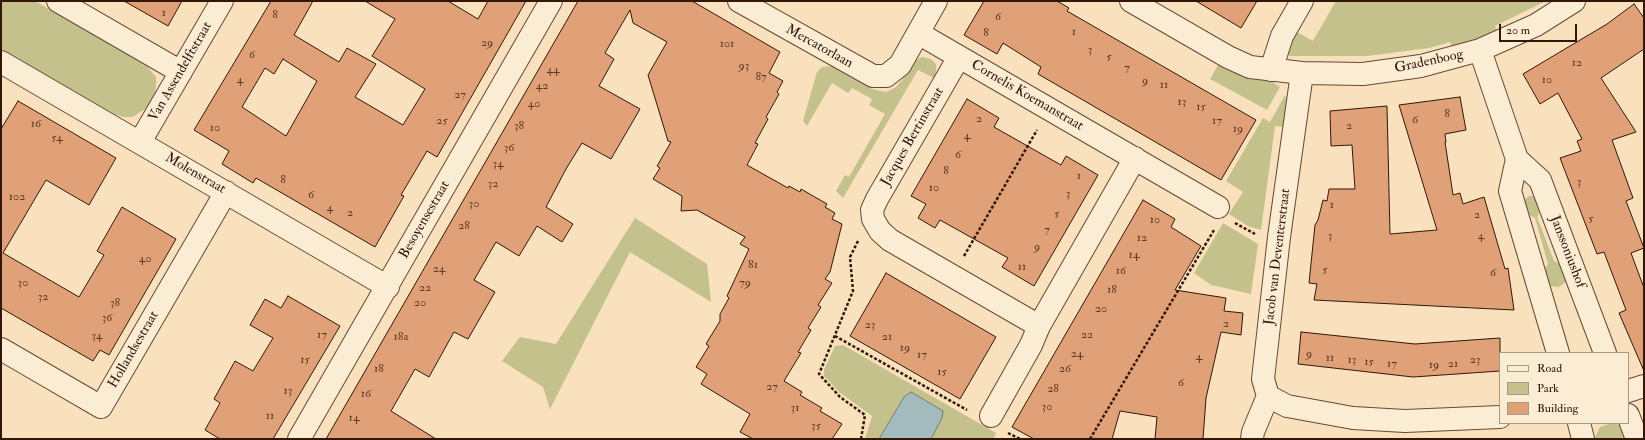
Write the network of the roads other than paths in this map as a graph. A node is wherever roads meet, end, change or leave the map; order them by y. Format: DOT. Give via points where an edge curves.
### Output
graph roads {
  1 [pos="58,1"];
  2 [pos="222,1"];
  3 [pos="551,1"];
  4 [pos="739,1"];
  5 [pos="936,1"];
  6 [pos="1131,1"];
  7 [pos="1302,1"];
  8 [pos="1574,1"];
  9 [pos="918,33"];
  10 [pos="1480,50"];
  11 [pos="959,57"];
  12 [pos="1,62"];
  13 [pos="1271,70"];
  14 [pos="181,72"];
  15 [pos="1302,73"];
  16 [pos="140,142"];
  17 [pos="1135,158"];
  18 [pos="1517,160"];
  19 [pos="226,192"];
  20 [pos="1225,214"];
  21 [pos="388,287"];
  22 [pos="1039,326"];
  23 [pos="1,348"];
  24 [pos="1558,352"];
  25 [pos="1605,352"];
  26 [pos="1644,386"];
  27 [pos="1629,391"];
  28 [pos="1268,396"];
  29 [pos="1499,417"];
  30 [pos="1629,418"];
  31 [pos="989,420"];
  32 [pos="1579,424"];
  33 [pos="299,439"];
  34 [pos="1252,439"];
  35 [pos="1583,439"];
  36 [pos="1637,439"];
  1 -- 14 [label="street"];
  2 -- 14 [label="street, Van Assendelftstraat"];
  3 -- 21 [label="street, Besoyensestraat"];
  4 -- 9 [label="street, Mercatorlaan" via="873,76 886,76 900,65"];
  5 -- 9 [label="street"];
  6 -- 13 [label="street, Gradenboog" via="1228,57 1250,67"];
  7 -- 13 [label="street" via="1282,36"];
  8 -- 10 [label="street, Gradenboog" via="1536,25"];
  9 -- 11 [label="street, Cornelis Koemanstraat"];
  10 -- 15 [label="street, Gradenboog" via="1421,66 1391,71 1363,74"];
  10 -- 18 [label="street"];
  11 -- 17 [label="street, Cornelis Koemanstraat"];
  11 -- 22 [label="street, Jacques Bertinstraat" via="877,199 872,210 873,219 880,231 890,240"];
  12 -- 16 [label="street, Molenstraat"];
  13 -- 15 [label="street, Gradenboog"];
  14 -- 16 [label="street, Van Assendelftstraat"];
  15 -- 28 [label="street, Jacob van Deventerstraat" via="1263,379"];
  16 -- 19 [label="street, Molenstraat"];
  17 -- 20 [label="street, Cornelis Koemanstraat"];
  17 -- 22 [label="street"];
  18 -- 24 [label="street" via="1510,191"];
  18 -- 25 [label="street, Janssoniushof" via="1540,180"];
  19 -- 21 [label="street, Molenstraat"];
  19 -- 23 [label="street, Hollandsestraat" via="101,407"];
  21 -- 33 [label="street, Besoyensestraat"];
  22 -- 31 [label="street"];
  26 -- 27 [label="street"];
  28 -- 29 [label="street" via="1287,406 1353,418 1405,421"];
  28 -- 34 [label="street"];
  30 -- 36 [label="street"];
  32 -- 35 [label="street"];
}
